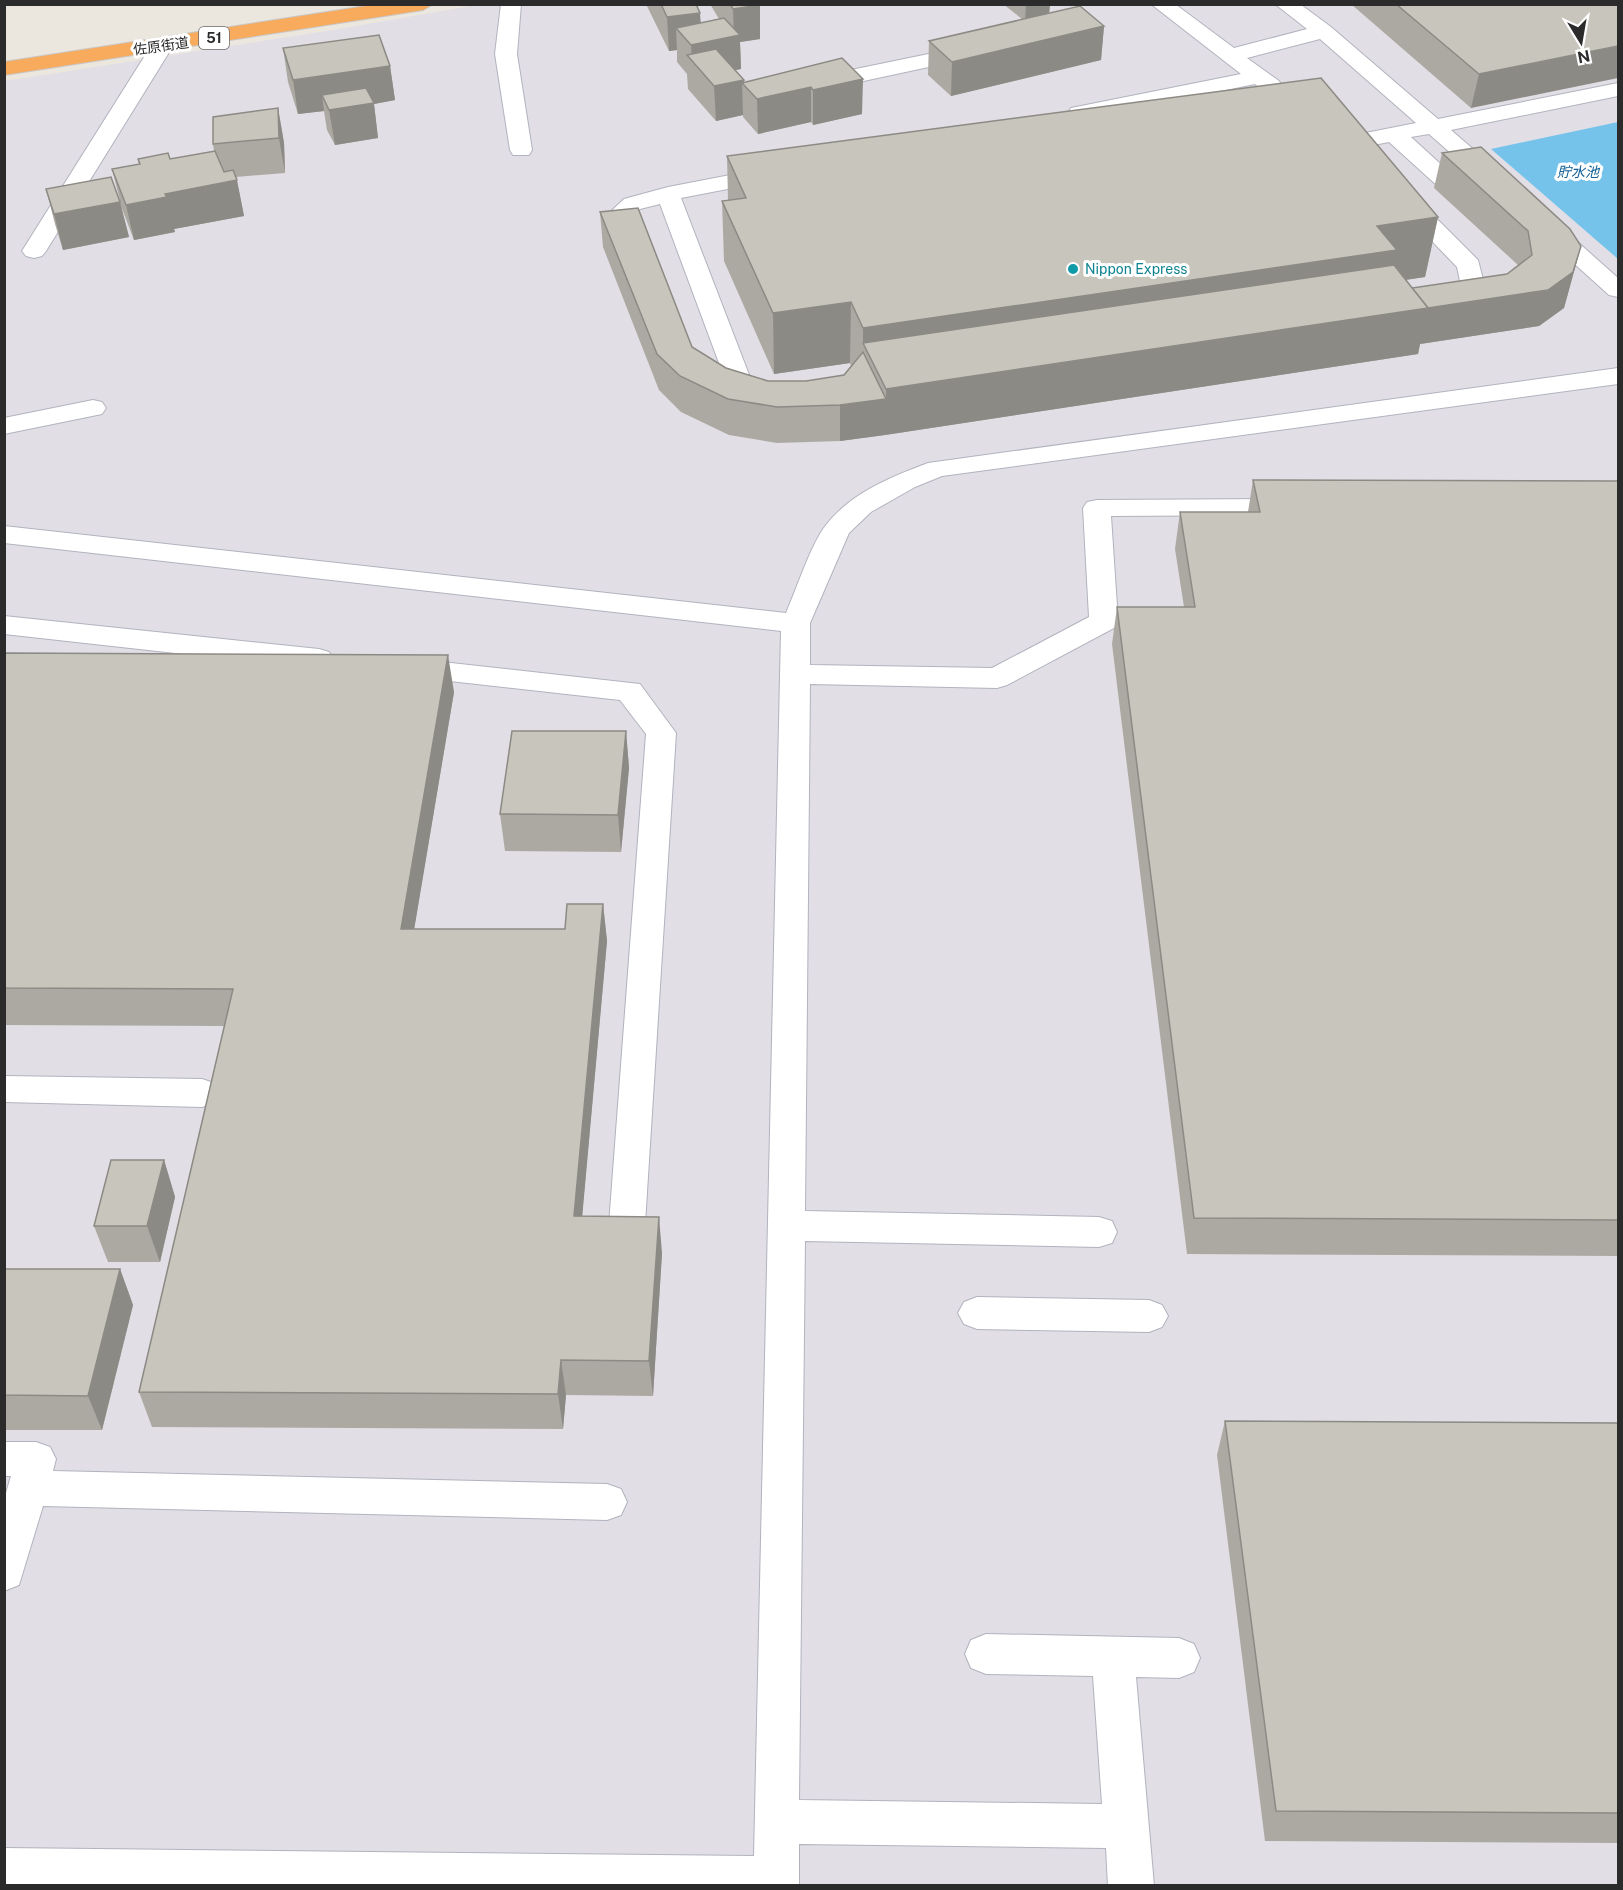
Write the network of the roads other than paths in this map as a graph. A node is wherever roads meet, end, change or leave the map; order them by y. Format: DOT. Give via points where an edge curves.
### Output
graph roads {
  1 [pos="423,4"];
  2 [pos="511,4"];
  3 [pos="1161,4"];
  4 [pos="1285,4"];
  5 [pos="1324,31"];
  6 [pos="162,46"];
  7 [pos="996,46"];
  8 [pos="1230,56"];
  9 [pos="4,69"];
  10 [pos="1259,77"];
  11 [pos="793,89"];
  12 [pos="1618,90"];
  13 [pos="1286,97"];
  14 [pos="1062,116"];
  15 [pos="1434,126"];
  16 [pos="1394,134"];
  17 [pos="521,150"];
  18 [pos="1364,159"];
  19 [pos="795,169"];
  20 [pos="1389,184"];
  21 [pos="1450,185"];
  22 [pos="668,194"];
  23 [pos="1513,196"];
  24 [pos="1530,212"];
  25 [pos="621,246"];
  26 [pos="34,251"];
  27 [pos="1618,290"];
  28 [pos="1417,304"];
  29 [pos="1618,376"];
  30 [pos="788,399"];
  31 [pos="93,408"];
  32 [pos="4,426"];
  33 [pos="1322,507"];
  34 [pos="4,534"];
  35 [pos="796,623"];
  36 [pos="4,625"];
  37 [pos="346,661"];
  38 [pos="381,665"];
  39 [pos="796,674"];
  40 [pos="4,1089"];
  41 [pos="202,1093"];
  42 [pos="627,1224"];
  43 [pos="787,1226"];
  44 [pos="1099,1233"];
  45 [pos="977,1313"];
  46 [pos="1149,1316"];
  47 [pos="16,1473"];
  48 [pos="607,1502"];
  49 [pos="4,1572"];
  50 [pos="986,1654"];
  51 [pos="1113,1657"];
  52 [pos="1179,1658"];
  53 [pos="777,1822"];
  54 [pos="1126,1826"];
  55 [pos="4,1870"];
  56 [pos="776,1882"];
  57 [pos="1131,1886"];
  1 -- 6 [label="highway, 佐原街道 / 51"];
  2 -- 17 [label="street" via="506,54"];
  3 -- 8 [label="street"];
  4 -- 5 [label="street"];
  5 -- 8 [label="street"];
  5 -- 15 [label="street"];
  6 -- 9 [label="highway, 佐原街道 / 51"];
  6 -- 26 [label="street"];
  7 -- 11 [label="street"];
  8 -- 10 [label="street"];
  10 -- 13 [label="street"];
  10 -- 14 [label="street"];
  12 -- 15 [label="street"];
  15 -- 16 [label="street"];
  15 -- 23 [label="street"];
  16 -- 18 [label="street" via="1339,136"];
  16 -- 21 [label="street"];
  19 -- 22 [label="street"];
  20 -- 28 [label="street" via="1469,265 1474,291"];
  22 -- 25 [label="street" via="632,204 618,216"];
  22 -- 30 [label="street" via="742,390"];
  24 -- 27 [label="street"];
  29 -- 35 [label="street" via="937,469 905,481 861,506 837,529"];
  31 -- 32 [label="street"];
  33 -- 39 [label="street" via="1097,508 1104,621 997,678"];
  34 -- 35 [label="street"];
  35 -- 39 [label="street"];
  36 -- 37 [label="street"];
  38 -- 42 [label="street" via="628,691 661,733"];
  39 -- 43 [label="street"];
  40 -- 41 [label="street"];
  43 -- 44 [label="street"];
  43 -- 53 [label="street"];
  45 -- 46 [label="street"];
  47 -- 48 [label="street"];
  47 -- 49 [label="street"];
  50 -- 51 [label="street"];
  51 -- 52 [label="street"];
  51 -- 54 [label="street"];
  53 -- 54 [label="street"];
  53 -- 56 [label="street"];
  54 -- 57 [label="street"];
  55 -- 56 [label="street"];
}
